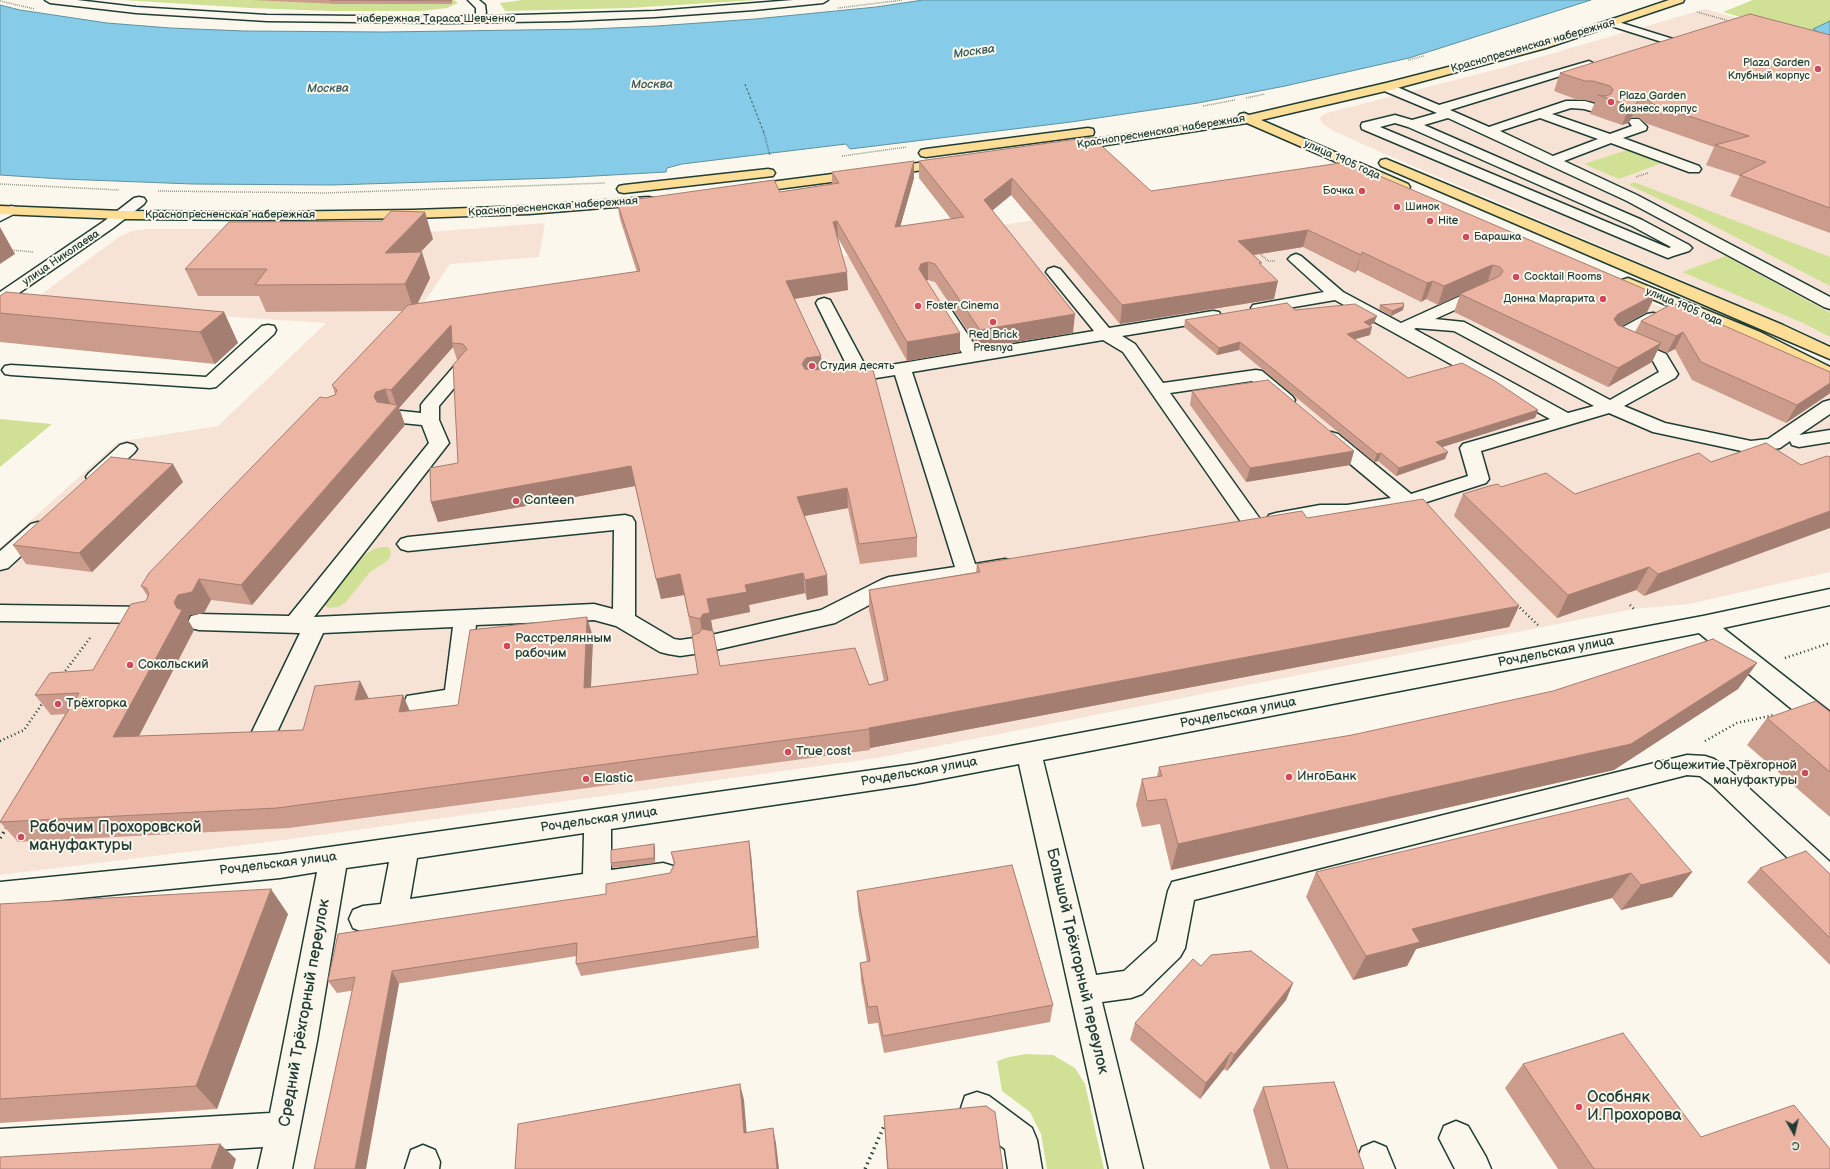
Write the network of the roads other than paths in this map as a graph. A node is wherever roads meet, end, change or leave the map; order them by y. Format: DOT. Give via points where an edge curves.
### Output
graph roads {
  1 [pos="50,0"];
  2 [pos="473,0"];
  3 [pos="823,0"];
  4 [pos="1679,0"];
  5 [pos="478,20"];
  6 [pos="1612,24"];
  7 [pos="1694,38"];
  8 [pos="1666,41"];
  9 [pos="1685,46"];
  10 [pos="1645,47"];
  11 [pos="1599,61"];
  12 [pos="1386,87"];
  13 [pos="1247,108"];
  14 [pos="1598,109"];
  15 [pos="1228,111"];
  16 [pos="1444,112"];
  17 [pos="1540,114"];
  18 [pos="1267,115"];
  19 [pos="1635,122"];
  20 [pos="1412,124"];
  21 [pos="1488,131"];
  22 [pos="1609,139"];
  23 [pos="1338,144"];
  24 [pos="1374,158"];
  25 [pos="1551,161"];
  26 [pos="1694,169"];
  27 [pos="734,191"];
  28 [pos="1414,191"];
  29 [pos="568,194"];
  30 [pos="118,195"];
  31 [pos="157,196"];
  32 [pos="664,199"];
  33 [pos="139,201"];
  34 [pos="4,212"];
  35 [pos="122,215"];
  36 [pos="1642,225"];
  37 [pos="1621,234"];
  38 [pos="1296,259"];
  39 [pos="1054,272"];
  40 [pos="1612,276"];
  41 [pos="1486,290"];
  42 [pos="1337,295"];
  43 [pos="0,299"];
  44 [pos="936,299"];
  45 [pos="824,303"];
  46 [pos="1830,304"];
  47 [pos="1653,318"];
  48 [pos="1408,326"];
  49 [pos="268,330"];
  50 [pos="1104,334"];
  51 [pos="1830,354"];
  52 [pos="973,356"];
  53 [pos="462,368"];
  54 [pos="902,368"];
  55 [pos="4,372"];
  56 [pos="1830,374"];
  57 [pos="860,375"];
  58 [pos="830,381"];
  59 [pos="1158,389"];
  60 [pos="1610,406"];
  61 [pos="1830,406"];
  62 [pos="1298,411"];
  63 [pos="392,416"];
  64 [pos="1564,419"];
  65 [pos="430,420"];
  66 [pos="1830,420"];
  67 [pos="1317,426"];
  68 [pos="1830,436"];
  69 [pos="1799,441"];
  70 [pos="1773,444"];
  71 [pos="127,449"];
  72 [pos="81,491"];
  73 [pos="1408,502"];
  74 [pos="52,517"];
  75 [pos="408,544"];
  76 [pos="1027,562"];
  77 [pos="0,563"];
  78 [pos="967,572"];
  79 [pos="1830,596"];
  80 [pos="0,613"];
  81 [pos="149,615"];
  82 [pos="466,617"];
  83 [pos="624,620"];
  84 [pos="199,622"];
  85 [pos="1703,624"];
  86 [pos="305,625"];
  87 [pos="416,703"];
  88 [pos="1830,726"];
  89 [pos="262,738"];
  90 [pos="1029,753"];
  91 [pos="598,820"];
  92 [pos="405,848"];
  93 [pos="334,857"];
  94 [pos="663,875"];
  95 [pos="1830,880"];
  96 [pos="597,884"];
  97 [pos="0,894"];
  98 [pos="393,914"];
  99 [pos="363,919"];
  100 [pos="1084,991"];
  101 [pos="977,1108"];
  102 [pos="284,1129"];
  103 [pos="1456,1138"];
  104 [pos="0,1146"];
  105 [pos="275,1169"];
  106 [pos="1025,1169"];
  107 [pos="1126,1169"];
  108 [pos="1474,1169"];
  1 -- 5 [label="street, набережная Тараса Шевченко" via="136,10 267,18"];
  2 -- 5 [label="street" via="481,7"];
  3 -- 5 [label="street, набережная Тараса Шевченко" via="656,14"];
  4 -- 6 [label="main road, Краснопресненская набережная"];
  6 -- 8 [label="street"];
  6 -- 12 [label="main road, Краснопресненская набережная" via="1488,61"];
  7 -- 8 [label="street"];
  8 -- 9 [label="street"];
  8 -- 10 [label="street"];
  11 -- 16 [label="street"];
  12 -- 13 [label="main road, Краснопресненская набережная"];
  12 -- 16 [label="street"];
  12 -- 18 [label="main road, Краснопресненская набережная"];
  13 -- 15 [label="main road, улица 1905 года"];
  13 -- 18 [label="main road, Краснопресненская набережная"];
  13 -- 27 [label="main road, Краснопресненская набережная" via="1107,142"];
  13 -- 28 [label="main road, улица 1905 года"];
  14 -- 17 [label="street" via="1570,104"];
  15 -- 29 [label="main road, Краснопресненская набережная" via="806,169"];
  16 -- 20 [label="street"];
  16 -- 21 [label="street"];
  17 -- 21 [label="street"];
  17 -- 22 [label="street"];
  18 -- 23 [label="main road, улица 1905 года"];
  19 -- 22 [label="street" via="1641,127"];
  20 -- 36 [label="street"];
  20 -- 37 [label="street" via="1395,119 1366,126"];
  21 -- 25 [label="street"];
  22 -- 25 [label="street"];
  22 -- 26 [label="street"];
  24 -- 51 [label="main road, улица 1905 года" via="1770,326"];
  25 -- 46 [label="street" via="1632,198"];
  30 -- 33 [label="main road, Краснопресненская набережная"];
  31 -- 33 [label="main road, Краснопресненская набережная"];
  32 -- 35 [label="main road, Краснопресненская набережная" via="601,206 413,214"];
  33 -- 35 [label="street, улица Николаева"];
  34 -- 35 [label="main road, Краснопресненская набережная"];
  35 -- 43 [label="street, улица Николаева"];
  36 -- 37 [label="street"];
  36 -- 37 [label="street" via="1684,248 1668,253"];
  38 -- 42 [label="street"];
  39 -- 50 [label="street"];
  40 -- 56 [label="main road, улица 1905 года" via="1754,336"];
  41 -- 48 [label="street"];
  42 -- 48 [label="street"];
  42 -- 50 [label="street"];
  44 -- 52 [label="street"];
  45 -- 57 [label="street"];
  47 -- 60 [label="street" via="1616,338 1660,358 1669,374"];
  48 -- 60 [label="street" via="1458,326"];
  48 -- 64 [label="street"];
  49 -- 55 [label="street" via="210,383"];
  50 -- 52 [label="street"];
  50 -- 59 [label="street" via="1129,348"];
  52 -- 54 [label="street"];
  53 -- 65 [label="street" via="430,405"];
  54 -- 57 [label="street"];
  54 -- 78 [label="street"];
  57 -- 58 [label="street"];
  59 -- 62 [label="street" via="1256,375"];
  59 -- 73 [label="street" via="1243,525 1320,512 1347,512"];
  60 -- 64 [label="street"];
  60 -- 70 [label="street" via="1660,428 1751,447"];
  61 -- 70 [label="street"];
  63 -- 65 [label="street"];
  64 -- 73 [label="street" via="1470,448 1479,479"];
  65 -- 86 [label="street" via="439,443 366,537"];
  66 -- 69 [label="street"];
  67 -- 73 [label="street"];
  68 -- 69 [label="street"];
  69 -- 70 [label="street"];
  71 -- 72 [label="street"];
  74 -- 77 [label="street"];
  75 -- 83 [label="street" via="625,522"];
  76 -- 78 [label="street"];
  78 -- 83 [label="street" via="889,585 827,617 680,648 668,646"];
  79 -- 85 [label="street, Рочдельская улица"];
  80 -- 81 [label="street"];
  82 -- 83 [label="street" via="594,612"];
  82 -- 86 [label="street"];
  82 -- 87 [label="street" via="456,698"];
  84 -- 86 [label="street"];
  85 -- 88 [label="street"];
  85 -- 90 [label="street, Рочдельская улица"];
  86 -- 89 [label="street"];
  90 -- 91 [label="street, Рочдельская улица" via="846,785"];
  90 -- 100 [label="street, Большой Трёхгорный переулок"];
  91 -- 92 [label="street, Рочдельская улица"];
  91 -- 96 [label="street"];
  92 -- 93 [label="street, Рочдельская улица"];
  92 -- 98 [label="street"];
  93 -- 97 [label="street, Рочдельская улица" via="280,866"];
  93 -- 102 [label="street, Средний Трёхгорный переулок"];
  94 -- 96 [label="street"];
  95 -- 100 [label="street" via="1720,777 1705,766 1688,765 1182,891 1170,948 1131,984"];
  96 -- 98 [label="street"];
  98 -- 99 [label="street"];
  100 -- 107 [label="street, Большой Трёхгорный переулок"];
  101 -- 106 [label="street" via="1020,1140"];
  102 -- 104 [label="street"];
  102 -- 105 [label="street, Средний Трёхгорный переулок"];
  103 -- 108 [label="street"];
}
